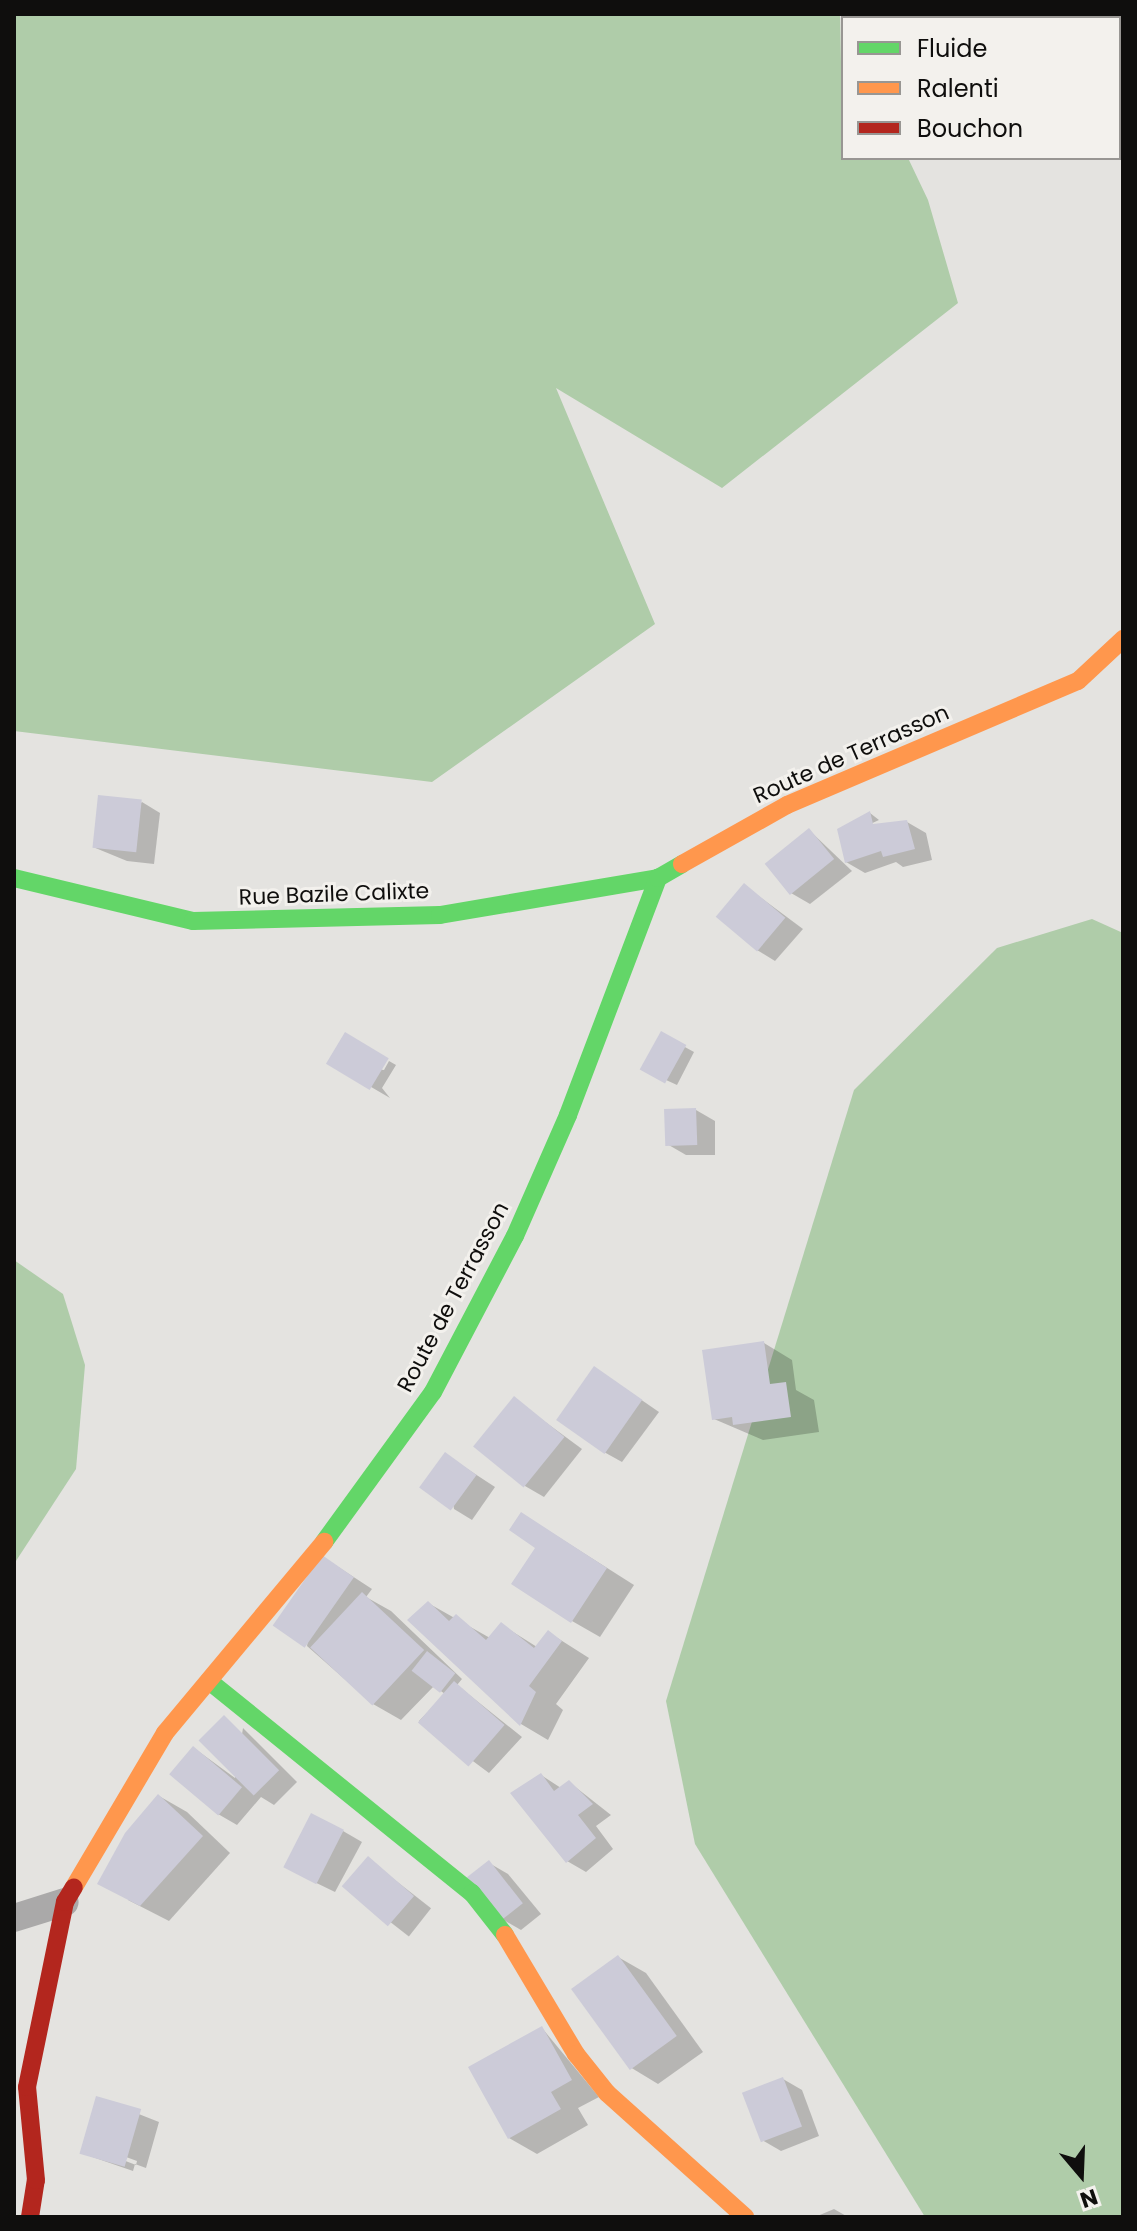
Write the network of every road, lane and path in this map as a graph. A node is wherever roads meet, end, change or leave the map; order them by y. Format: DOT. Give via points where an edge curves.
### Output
graph roads {
  1 [pos="1123,639"];
  2 [pos="14,878"];
  3 [pos="658,878"];
  4 [pos="209,1681"];
  5 [pos="65,1902"];
  6 [pos="14,1918"];
  7 [pos="30,2217"];
  8 [pos="745,2217"];
  1 -- 3 [label="street, Route de Terrasson" via="1078,681 787,805"];
  2 -- 3 [label="street, Rue Bazile Calixte" via="193,921 440,915"];
  3 -- 4 [label="street, Route de Terrasson" via="568,1115 515,1236 433,1392 318,1550"];
  4 -- 5 [label="street, Route de Terrasson" via="165,1733"];
  4 -- 8 [label="street" via="472,1893 512,1945 576,2054 607,2093"];
  5 -- 6 [label="street"];
  5 -- 7 [label="street, Route de Terrasson" via="27,2087 36,2180"];
}
